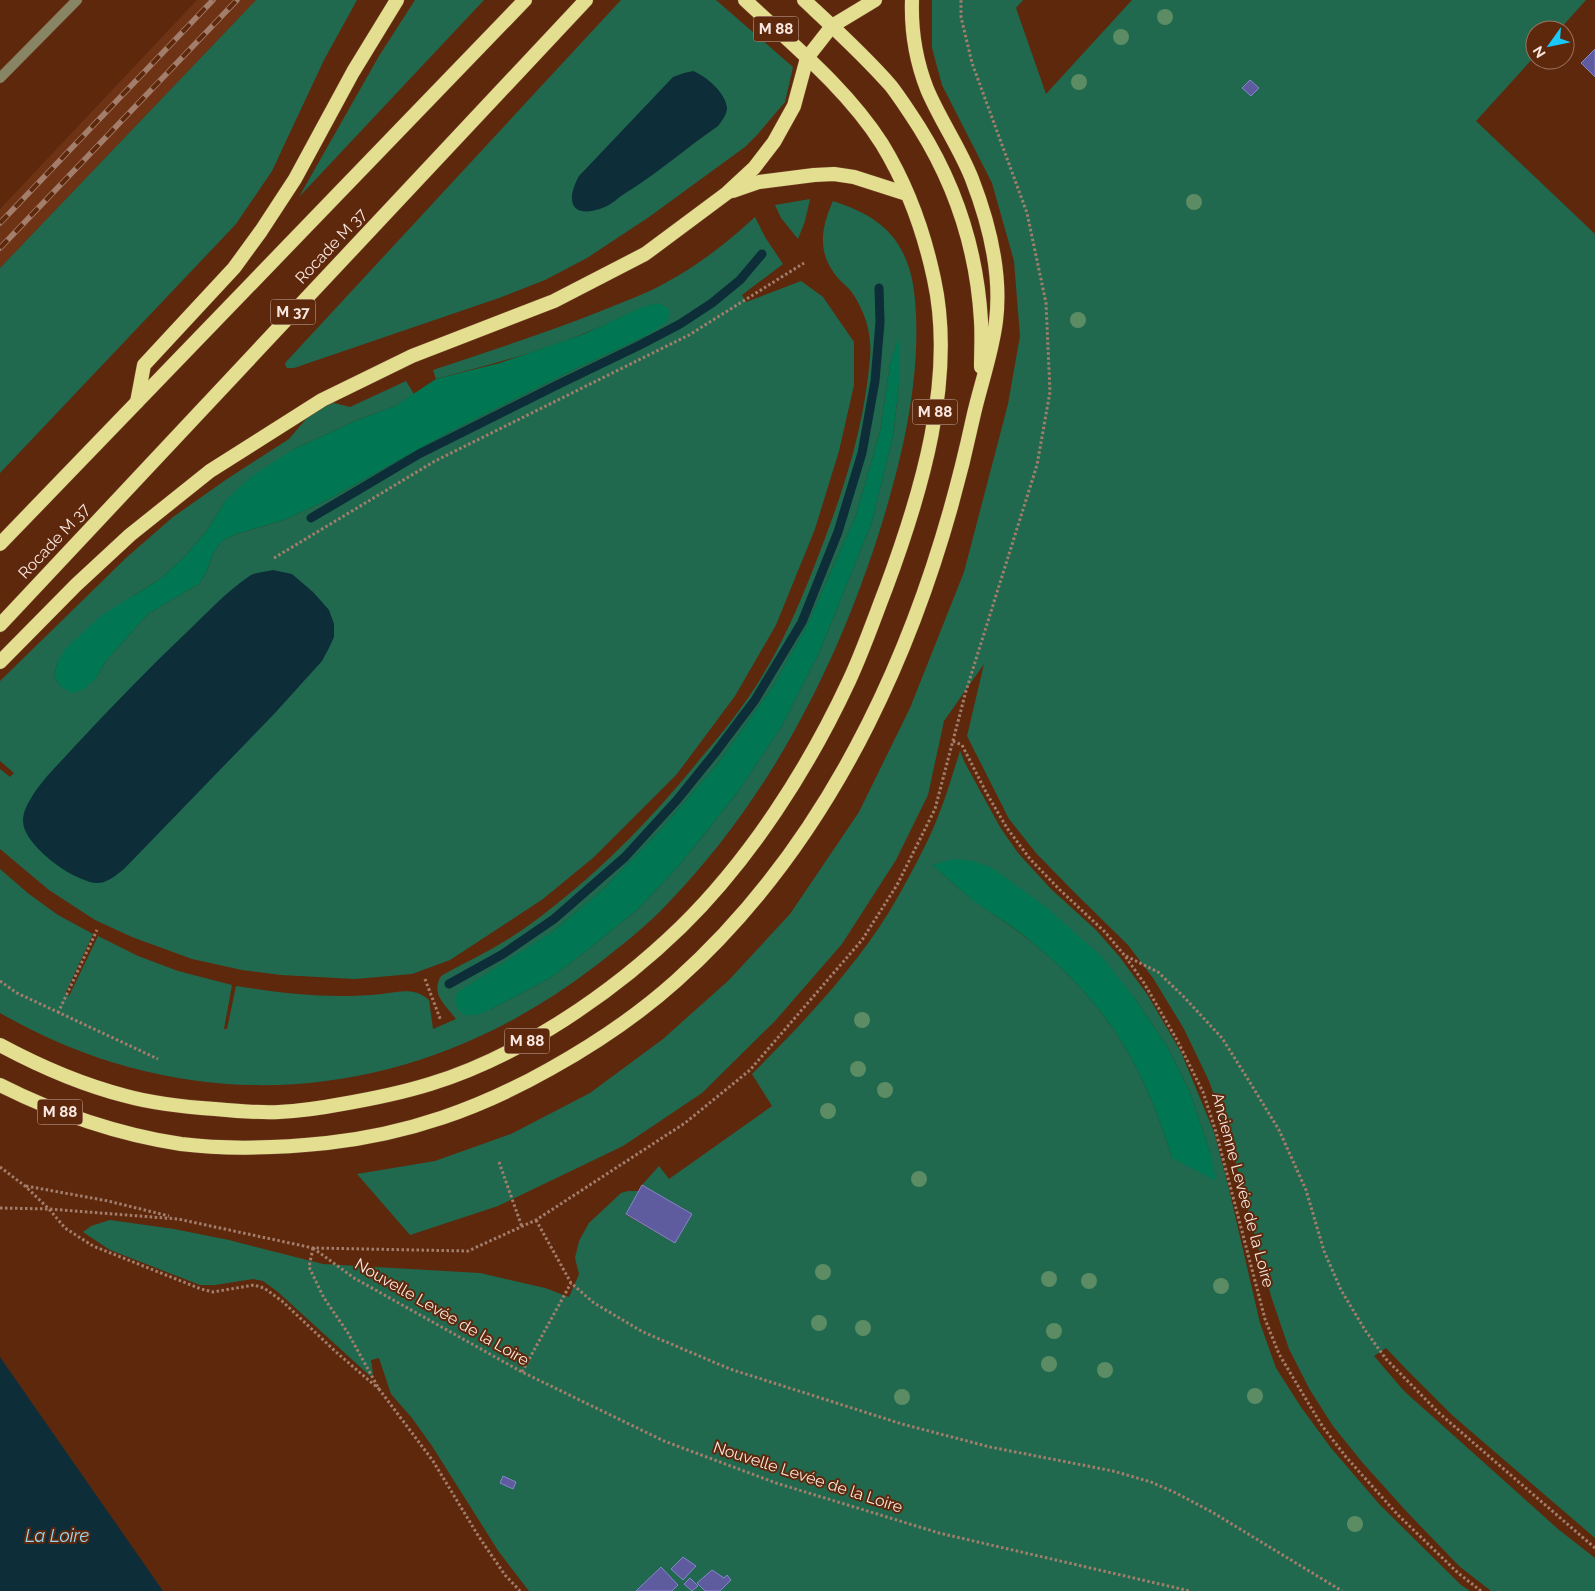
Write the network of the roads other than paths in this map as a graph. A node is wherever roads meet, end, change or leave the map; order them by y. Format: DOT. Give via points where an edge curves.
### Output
graph roads {
  1 [pos="77,0"];
  2 [pos="397,0"];
  3 [pos="525,0"];
  4 [pos="586,0"];
  5 [pos="745,0"];
  6 [pos="804,0"];
  7 [pos="875,0"];
  8 [pos="912,0"];
  9 [pos="832,26"];
  10 [pos="807,58"];
  11 [pos="0,78"];
  12 [pos="727,193"];
  13 [pos="907,194"];
  14 [pos="980,385"];
  15 [pos="137,402"];
  16 [pos="0,544"];
  17 [pos="0,625"];
  18 [pos="0,662"];
  19 [pos="0,1045"];
  20 [pos="0,1085"];
  1 -- 11 [label="lane"];
  2 -- 15 [label="highway" via="353,72 295,179 261,231 234,268 144,364"];
  3 -- 15 [label="highway, Rocade M 37"];
  4 -- 17 [label="highway, Rocade M 37 / M 37"];
  5 -- 10 [label="highway, M 88"];
  6 -- 9 [label="highway, M 88"];
  7 -- 9 [label="highway"];
  8 -- 14 [label="highway" via="913,34 926,88 972,178 992,249 998,287 996,323"];
  9 -- 10 [label="highway"];
  9 -- 14 [label="highway, M 88" via="892,88 925,137 949,182 967,233 977,281 981,322"];
  10 -- 12 [label="highway" via="794,106 774,142 754,168"];
  10 -- 13 [label="highway, M 88" via="879,140"];
  12 -- 13 [label="highway" via="759,182 834,174"];
  12 -- 18 [label="highway" via="645,254 554,301 412,356 330,396 210,471 130,535"];
  13 -- 19 [label="highway, M 88" via="934,280 941,337 938,398 927,457 911,514 872,626 822,735 760,834 682,926 592,1001 543,1033 488,1062 442,1080 376,1099 277,1112 162,1104 87,1083"];
  14 -- 20 [label="highway, M 88" via="963,464 929,581 905,644 857,745 795,847 758,895 718,941 631,1018 571,1058 473,1108 418,1126 359,1139 303,1146 240,1148 181,1144 124,1132 66,1114"];
  15 -- 16 [label="highway, Rocade M 37"];
}
